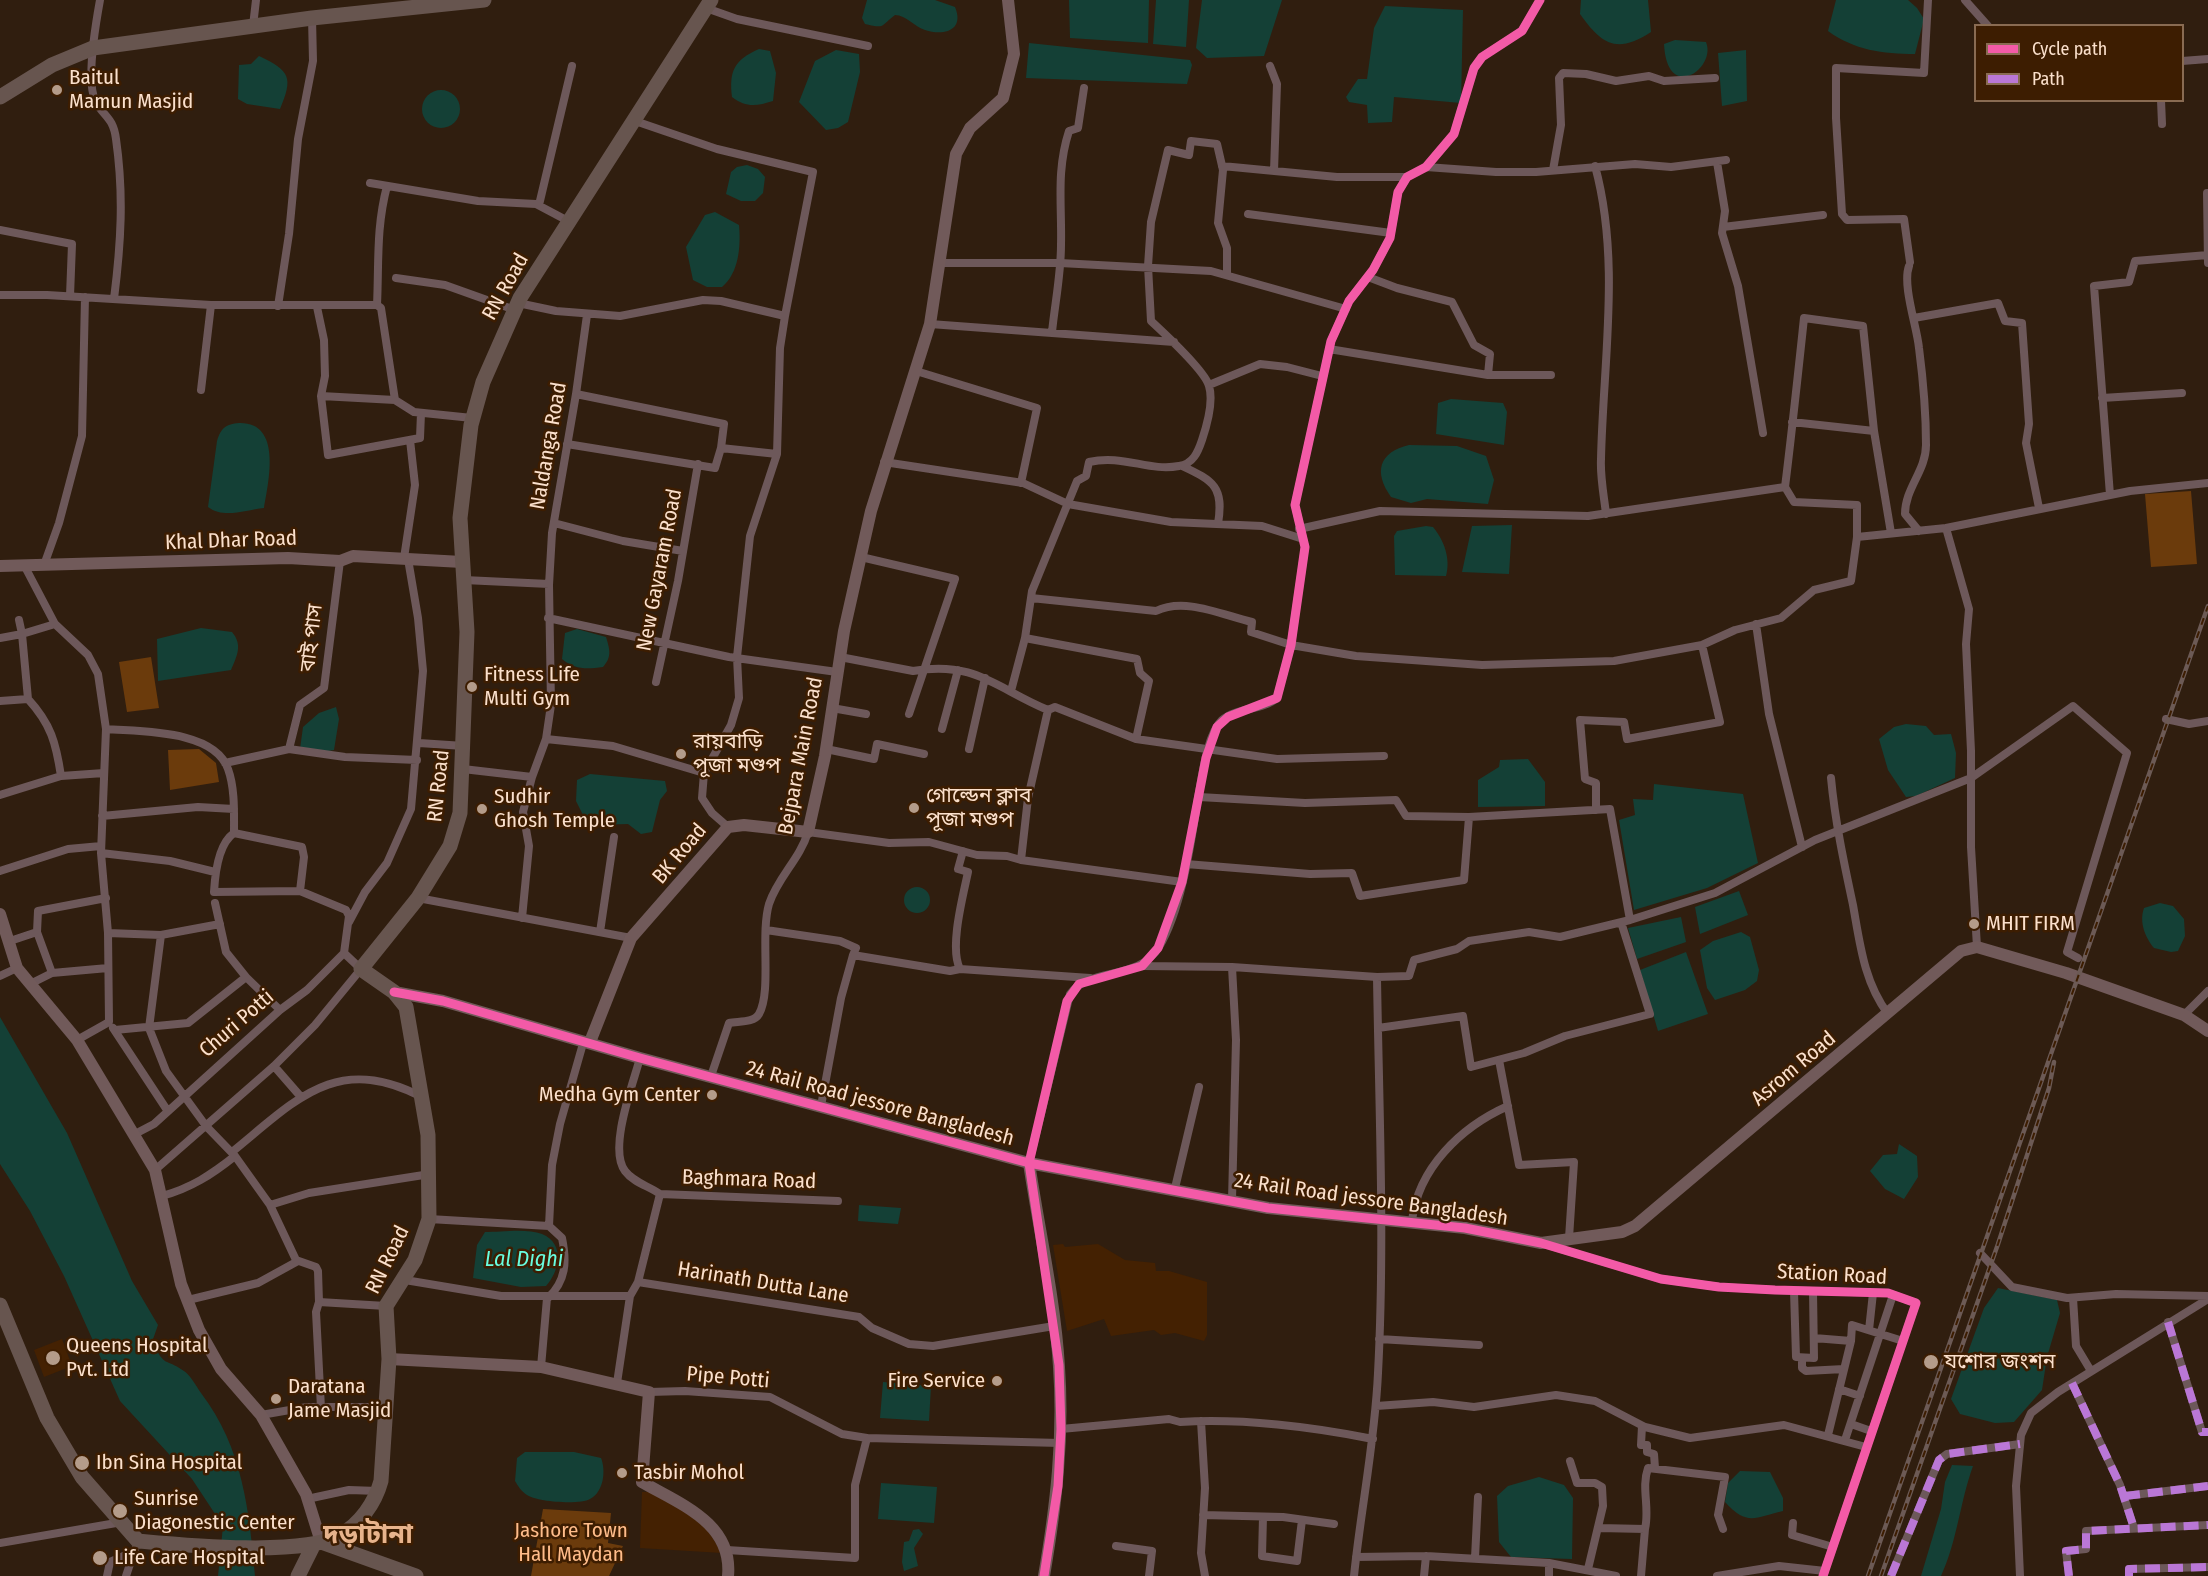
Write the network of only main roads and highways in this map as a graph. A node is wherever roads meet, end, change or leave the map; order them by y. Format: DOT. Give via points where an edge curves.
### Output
graph roads {
  1 [pos="417,0"];
  2 [pos="484,0"];
  3 [pos="708,4"];
  4 [pos="358,13"];
  5 [pos="0,97"];
  6 [pos="0,1305"];
  7 [pos="318,1543"];
  8 [pos="301,1573"];
  9 [pos="416,1576"];
  1 -- 4 [label="highway"];
  2 -- 4 [label="highway"];
  3 -- 7 [label="highway, RN Road" via="517,307 483,382 472,418 460,518 467,632 460,813 456,831 418,898 361,969 394,992 406,1007 422,1097 430,1174 429,1219 405,1280 386,1306 389,1359 378,1491 358,1521 339,1536"];
  4 -- 5 [label="highway" via="93,48 52,66"];
  6 -- 7 [label="highway" via="48,1418 82,1477 122,1522 137,1546 264,1547"];
  7 -- 8 [label="highway"];
  7 -- 9 [label="highway"];
}
